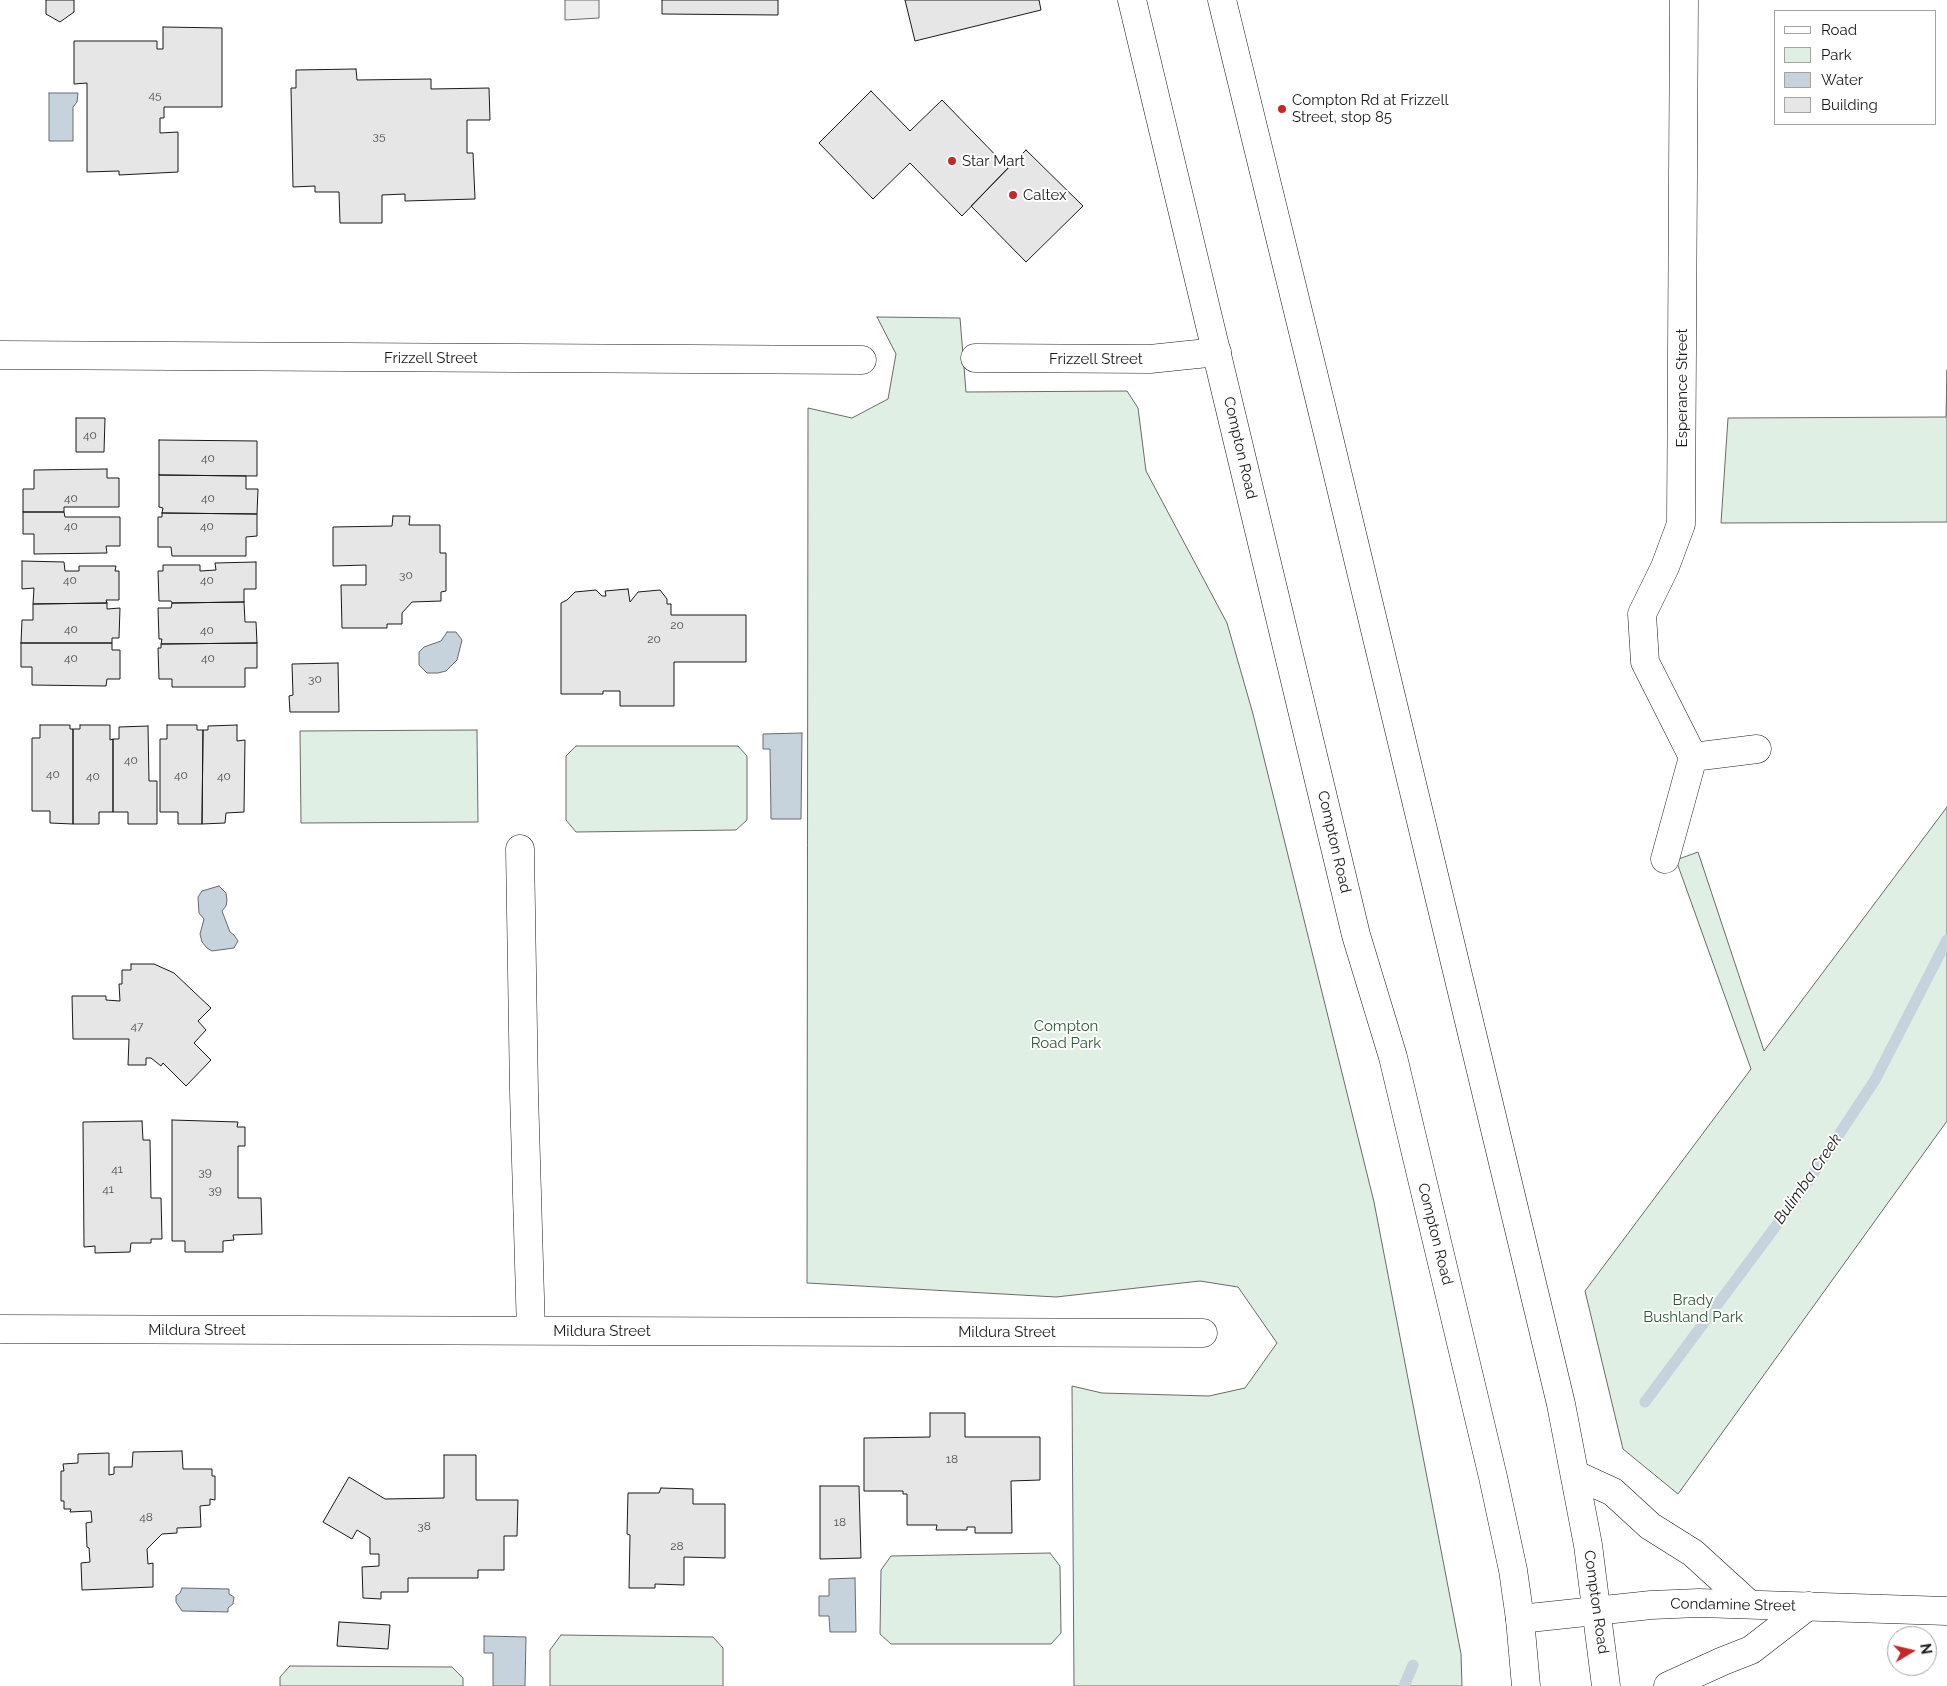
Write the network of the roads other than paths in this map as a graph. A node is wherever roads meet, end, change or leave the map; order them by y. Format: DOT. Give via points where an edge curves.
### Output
graph roads {
  1 [pos="1132,0"];
  2 [pos="1222,0"];
  3 [pos="1684,0"];
  4 [pos="1217,352"];
  5 [pos="0,355"];
  6 [pos="975,358"];
  7 [pos="862,360"];
  8 [pos="1757,749"];
  9 [pos="1693,757"];
  10 [pos="520,849"];
  11 [pos="1665,860"];
  12 [pos="0,1329"];
  13 [pos="531,1331"];
  14 [pos="1203,1333"];
  15 [pos="1576,1475"];
  16 [pos="1749,1604"];
  17 [pos="1808,1606"];
  18 [pos="1598,1611"];
  19 [pos="1947,1611"];
  20 [pos="1520,1619"];
  21 [pos="1526,1686"];
  22 [pos="1606,1686"];
  23 [pos="1668,1686"];
  1 -- 4 [label="street, Compton Road"];
  2 -- 15 [label="street, Compton Road" via="1537,1301"];
  3 -- 9 [label="street, Esperance Street" via="1681,524 1642,614 1645,662"];
  4 -- 6 [label="street, Frizzell Street" via="1150,358"];
  4 -- 20 [label="street, Compton Road" via="1356,935 1393,1057 1469,1371 1504,1527"];
  5 -- 7 [label="street, Frizzell Street"];
  8 -- 9 [label="street"];
  9 -- 11 [label="street"];
  10 -- 13 [label="street"];
  12 -- 13 [label="street, Mildura Street"];
  13 -- 14 [label="street, Mildura Street"];
  15 -- 16 [label="street" via="1613,1492 1650,1526 1693,1553"];
  15 -- 18 [label="street, Compton Road"];
  16 -- 17 [label="street, Condamine Street"];
  16 -- 18 [label="street, Condamine Street" via="1668,1604"];
  17 -- 19 [label="street, Condamine Street"];
  17 -- 23 [label="street" via="1751,1650"];
  18 -- 20 [label="street, Condamine Street"];
  18 -- 22 [label="street, Compton Road"];
  20 -- 21 [label="street, Compton Road"];
}
